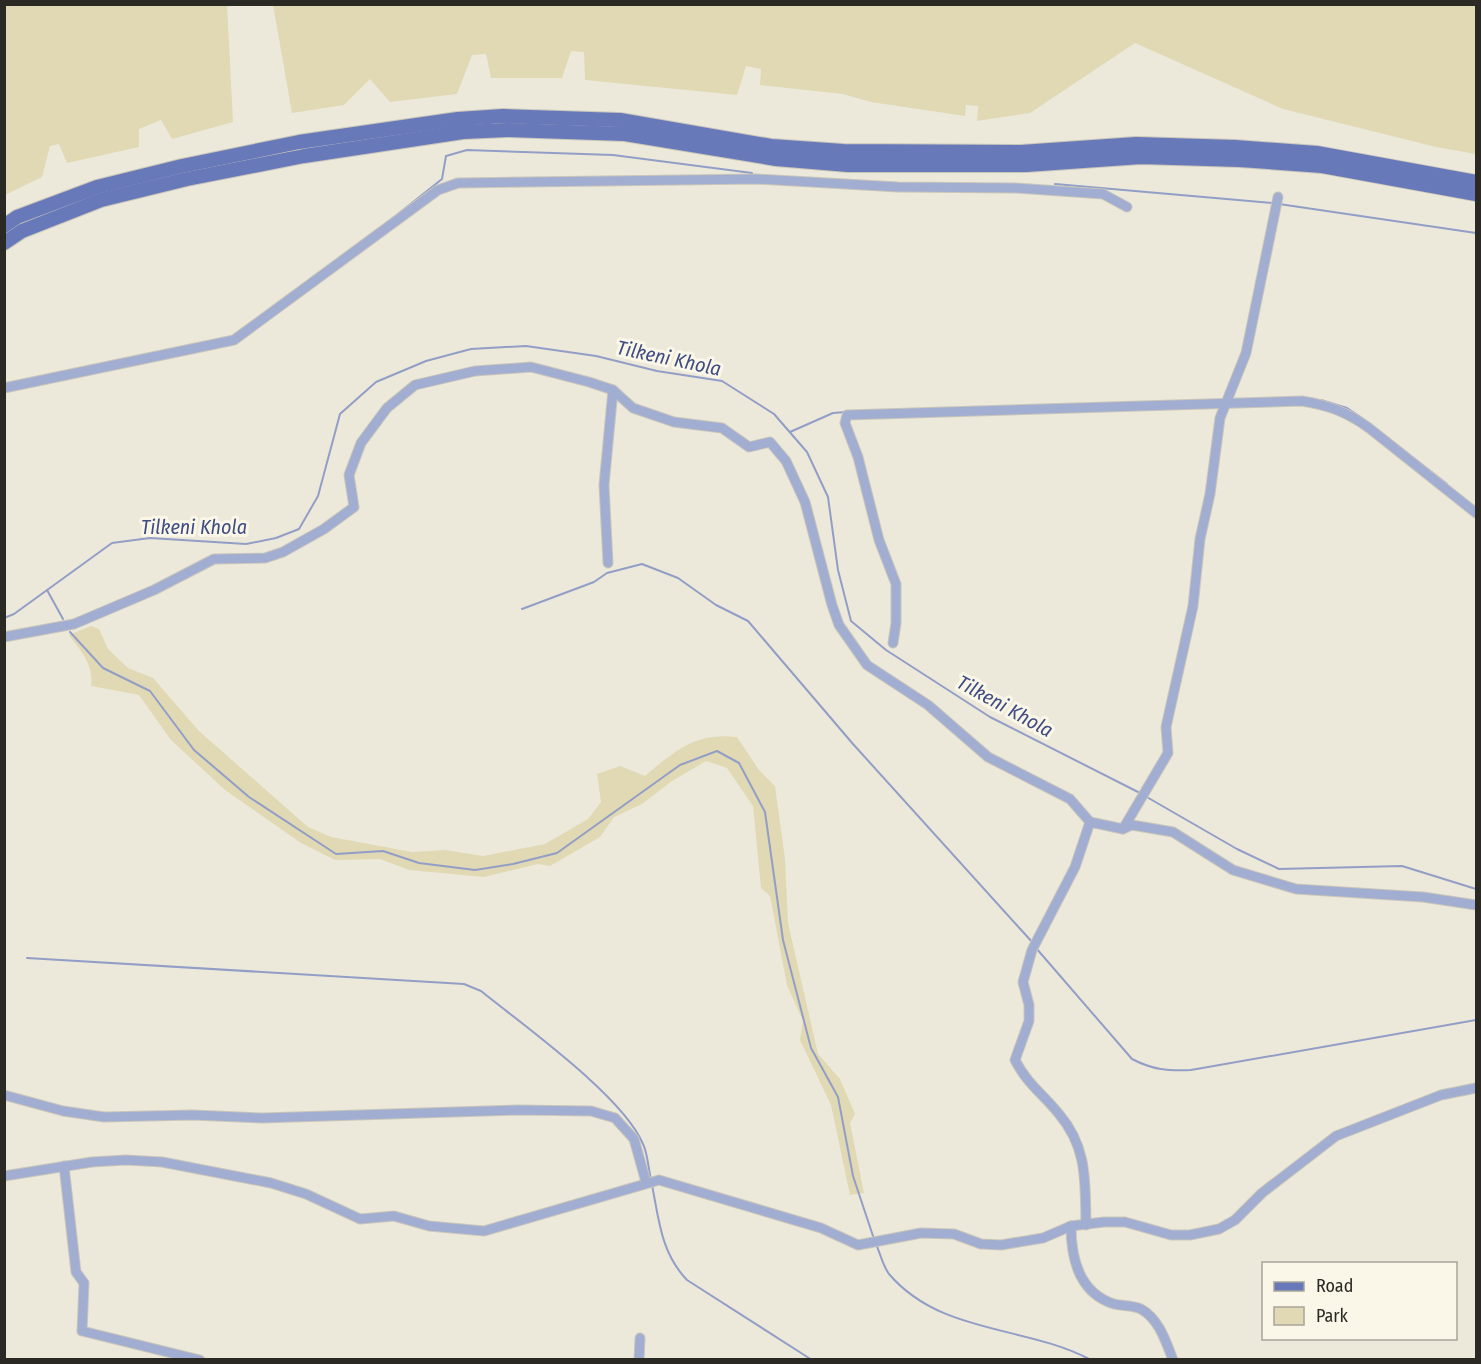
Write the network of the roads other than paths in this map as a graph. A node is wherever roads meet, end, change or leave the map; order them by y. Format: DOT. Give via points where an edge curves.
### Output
graph roads {
  1 [pos="1476,182"];
  2 [pos="1476,194"];
  3 [pos="1277,201"];
  4 [pos="1127,207"];
  5 [pos="4,226"];
  6 [pos="4,243"];
  7 [pos="4,388"];
  8 [pos="613,390"];
  9 [pos="1225,404"];
  10 [pos="1476,513"];
  11 [pos="608,563"];
  12 [pos="4,637"];
  13 [pos="893,643"];
  14 [pos="1090,822"];
  15 [pos="1123,828"];
  16 [pos="1476,905"];
  17 [pos="1476,1088"];
  18 [pos="4,1095"];
  19 [pos="64,1167"];
  20 [pos="4,1176"];
  21 [pos="646,1182"];
  22 [pos="1086,1225"];
  23 [pos="1071,1226"];
  24 [pos="639,1338"];
  25 [pos="200,1359"];
  26 [pos="639,1359"];
  27 [pos="1173,1359"];
  1 -- 5 [label="main road" via="1317,153 1247,147 1136,144 1021,152 843,151 771,146 620,120 503,116 300,142 182,165 96,187 16,217"];
  2 -- 6 [label="main road" via="1322,166 1240,160 1141,157 1026,165 848,165 776,159 625,134 508,130 463,132 304,156 187,179 102,200 22,231"];
  3 -- 9 [label="street" via="1246,353"];
  4 -- 7 [label="street" via="1103,194 1016,188 898,187 756,179 458,183 438,190 234,340"];
  8 -- 11 [label="street" via="604,484"];
  8 -- 12 [label="street" via="531,367 475,371 415,385 387,408 361,443 349,475 354,507 324,529 265,558 214,559 74,624"];
  8 -- 14 [label="street" via="633,408 674,422 722,428 749,447 770,442 786,461 805,502 839,625 867,665 928,705 988,757 1070,799"];
  9 -- 10 [label="street" via="1302,401 1328,405 1350,415"];
  9 -- 13 [label="street" via="847,415 844,423 896,584"];
  9 -- 15 [label="street" via="1200,539 1193,606 1166,727 1168,753"];
  14 -- 15 [label="street"];
  14 -- 22 [label="street" via="1075,867 1032,950 1023,982 1029,1022 1015,1060 1026,1081 1060,1114 1075,1139 1085,1168"];
  15 -- 16 [label="street" via="1132,825 1173,832 1233,870 1296,889 1423,897"];
  17 -- 22 [label="street" via="1441,1095 1336,1136 1219,1229 1172,1235 1125,1222"];
  18 -- 21 [label="street" via="104,1117 262,1118 591,1110 615,1118 634,1139"];
  19 -- 20 [label="street"];
  19 -- 21 [label="street" via="126,1160 162,1162 271,1183 360,1219 394,1216 429,1226 484,1232"];
  19 -- 25 [label="street" via="76,1272 84,1283 82,1331"];
  21 -- 23 [label="street" via="659,1180 821,1228 858,1245 921,1233 954,1234 981,1244 1001,1245 1043,1238"];
  22 -- 23 [label="street"];
  23 -- 27 [label="street" via="1076,1269 1087,1286 1099,1298 1141,1309 1153,1318"];
  24 -- 26 [label="street"];
}
